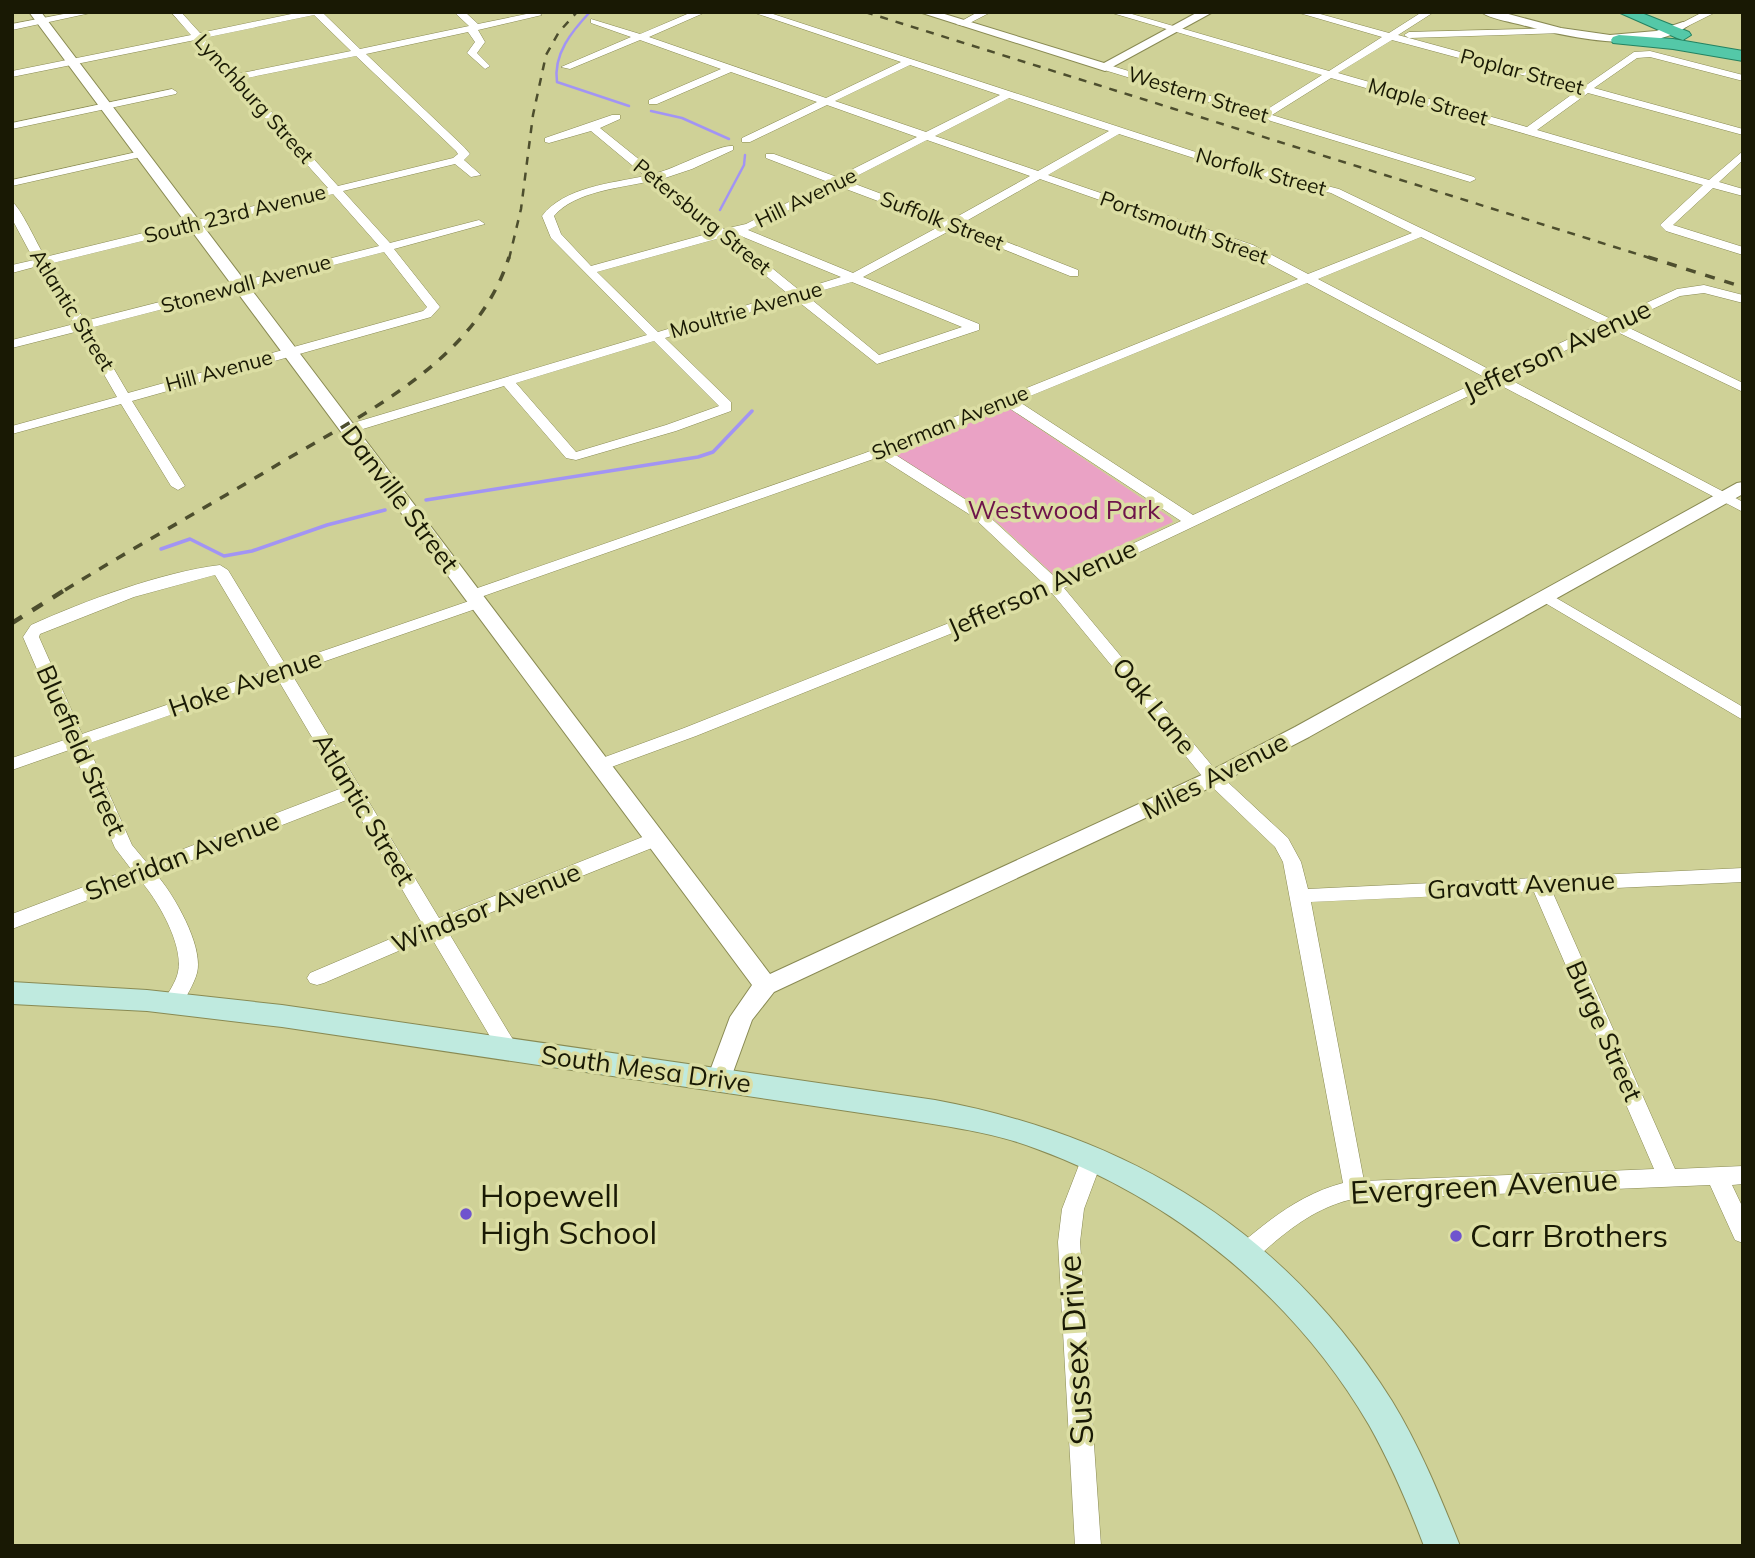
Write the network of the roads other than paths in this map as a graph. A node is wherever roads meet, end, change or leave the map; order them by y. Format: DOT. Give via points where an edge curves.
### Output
graph roads {
  1 [pos="90,12"];
  2 [pos="176,12"];
  3 [pos="316,12"];
  4 [pos="459,12"];
  5 [pos="701,12"];
  6 [pos="757,12"];
  7 [pos="925,12"];
  8 [pos="986,12"];
  9 [pos="1114,12"];
  10 [pos="1207,12"];
  11 [pos="1301,12"];
  12 [pos="1429,12"];
  13 [pos="1487,12"];
  14 [pos="1625,12"];
  15 [pos="1650,12"];
  16 [pos="1711,12"];
  17 [pos="537,15"];
  18 [pos="38,17"];
  19 [pos="594,21"];
  20 [pos="961,24"];
  21 [pos="12,27"];
  22 [pos="474,28"];
  23 [pos="1677,28"];
  24 [pos="1175,29"];
  25 [pos="1560,31"];
  26 [pos="198,36"];
  27 [pos="1390,36"];
  28 [pos="640,37"];
  29 [pos="1619,40"];
  30 [pos="1743,45"];
  31 [pos="357,52"];
  32 [pos="1743,55"];
  33 [pos="72,62"];
  34 [pos="909,62"];
  35 [pos="485,66"];
  36 [pos="566,67"];
  37 [pos="731,68"];
  38 [pos="1105,68"];
  39 [pos="12,74"];
  40 [pos="1331,74"];
  41 [pos="234,78"];
  42 [pos="1743,78"];
  43 [pos="1587,90"];
  44 [pos="172,92"];
  45 [pos="1009,94"];
  46 [pos="826,101"];
  47 [pos="653,103"];
  48 [pos="105,106"];
  49 [pos="1265,115"];
  50 [pos="616,117"];
  51 [pos="12,126"];
  52 [pos="592,127"];
  53 [pos="1118,130"];
  54 [pos="1529,131"];
  55 [pos="1743,132"];
  56 [pos="928,137"];
  57 [pos="549,139"];
  58 [pos="746,140"];
  59 [pos="729,148"];
  60 [pos="141,154"];
  61 [pos="1743,154"];
  62 [pos="770,156"];
  63 [pos="457,160"];
  64 [pos="475,175"];
  65 [pos="1040,175"];
  66 [pos="655,178"];
  67 [pos="1470,179"];
  68 [pos="12,183"];
  69 [pos="839,183"];
  70 [pos="1711,183"];
  71 [pos="335,190"];
  72 [pos="1743,192"];
  73 [pos="12,205"];
  74 [pos="194,224"];
  75 [pos="479,224"];
  76 [pos="952,224"];
  77 [pos="737,230"];
  78 [pos="1422,233"];
  79 [pos="723,234"];
  80 [pos="19,236"];
  81 [pos="385,247"];
  82 [pos="1743,251"];
  83 [pos="44,261"];
  84 [pos="12,269"];
  85 [pos="589,270"];
  86 [pos="1074,273"];
  87 [pos="854,277"];
  88 [pos="1308,278"];
  89 [pos="240,286"];
  90 [pos="797,295"];
  91 [pos="1743,299"];
  92 [pos="427,314"];
  93 [pos="1612,325"];
  94 [pos="83,326"];
  95 [pos="657,336"];
  96 [pos="12,344"];
  97 [pos="290,352"];
  98 [pos="1498,378"];
  99 [pos="506,380"];
  100 [pos="1743,388"];
  101 [pos="125,398"];
  102 [pos="1007,400"];
  103 [pos="348,429"];
  104 [pos="12,430"];
  105 [pos="881,452"];
  106 [pos="178,486"];
  107 [pos="1743,487"];
  108 [pos="1723,498"];
  109 [pos="1743,508"];
  110 [pos="1193,522"];
  111 [pos="220,570"];
  112 [pos="1055,586"];
  113 [pos="1546,597"];
  114 [pos="475,599"];
  115 [pos="281,671"];
  116 [pos="1743,715"];
  117 [pos="78,741"];
  118 [pos="12,764"];
  119 [pos="600,765"];
  120 [pos="1213,778"];
  121 [pos="353,791"];
  122 [pos="656,839"];
  123 [pos="144,871"];
  124 [pos="1743,875"];
  125 [pos="1540,884"];
  126 [pos="1300,896"];
  127 [pos="12,922"];
  128 [pos="435,927"];
  129 [pos="317,978"];
  130 [pos="766,986"];
  131 [pos="12,993"];
  132 [pos="173,1002"];
  133 [pos="508,1049"];
  134 [pos="719,1079"];
  135 [pos="1092,1158"];
  136 [pos="1743,1175"];
  137 [pos="1717,1176"];
  138 [pos="1668,1177"];
  139 [pos="1356,1190"];
  140 [pos="1743,1233"];
  141 [pos="1245,1254"];
  142 [pos="1088,1546"];
  143 [pos="1442,1546"];
  1 -- 18 [label="street"];
  2 -- 26 [label="street, Lynchburg Street"];
  3 -- 26 [label="street"];
  3 -- 31 [label="street"];
  4 -- 22 [label="street"];
  5 -- 28 [label="street"];
  6 -- 34 [label="street, Norfolk Street"];
  7 -- 20 [label="street, Western Street"];
  8 -- 20 [label="street"];
  9 -- 24 [label="street, Maple Street"];
  10 -- 24 [label="street"];
  11 -- 27 [label="street, Poplar Street"];
  12 -- 27 [label="street"];
  13 -- 25 [label="street"];
  14 -- 23 [label="highway"];
  15 -- 23 [label="highway"];
  16 -- 23 [label="street"];
  17 -- 22 [label="street"];
  18 -- 21 [label="street"];
  18 -- 33 [label="street, Danville Street"];
  19 -- 28 [label="street, Portsmouth Street"];
  20 -- 38 [label="street, Western Street"];
  22 -- 31 [label="street"];
  22 -- 35 [label="street" via="480,41 472,53"];
  23 -- 29 [label="street" via="1654,37"];
  23 -- 30 [label="highway"];
  23 -- 32 [label="highway"];
  24 -- 38 [label="street"];
  24 -- 40 [label="street, Maple Street"];
  25 -- 27 [label="street"];
  25 -- 29 [label="street"];
  26 -- 33 [label="street"];
  26 -- 41 [label="street, Lynchburg Street"];
  27 -- 40 [label="street"];
  27 -- 43 [label="street, Poplar Street"];
  28 -- 36 [label="street"];
  28 -- 37 [label="street, Portsmouth Street"];
  29 -- 32 [label="highway"];
  31 -- 41 [label="street"];
  31 -- 63 [label="street" via="460,149 464,154"];
  33 -- 39 [label="street"];
  33 -- 48 [label="street, Danville Street"];
  34 -- 45 [label="street, Norfolk Street"];
  34 -- 46 [label="street"];
  37 -- 46 [label="street, Portsmouth Street"];
  37 -- 47 [label="street"];
  38 -- 49 [label="street, Western Street"];
  40 -- 49 [label="street"];
  40 -- 54 [label="street, Maple Street"];
  41 -- 71 [label="street, Lynchburg Street"];
  42 -- 43 [label="street" via="1640,54"];
  43 -- 54 [label="street"];
  43 -- 55 [label="street, Poplar Street"];
  44 -- 48 [label="street"];
  45 -- 53 [label="street, Norfolk Street"];
  45 -- 56 [label="street, Hill Avenue"];
  46 -- 56 [label="street, Portsmouth Street"];
  46 -- 58 [label="street"];
  48 -- 51 [label="street"];
  48 -- 60 [label="street, Danville Street"];
  49 -- 67 [label="street, Western Street"];
  50 -- 52 [label="street"];
  52 -- 57 [label="street"];
  52 -- 66 [label="street, Petersburg Street"];
  53 -- 65 [label="street, Moultrie Avenue"];
  53 -- 78 [label="street, Norfolk Street" via="1242,169 1335,191"];
  54 -- 70 [label="street, Maple Street"];
  56 -- 65 [label="street, Portsmouth Street"];
  56 -- 69 [label="street, Hill Avenue"];
  59 -- 66 [label="street"];
  60 -- 68 [label="street"];
  60 -- 74 [label="street, Danville Street"];
  61 -- 70 [label="street"];
  62 -- 69 [label="street, Suffolk Street"];
  63 -- 64 [label="street"];
  63 -- 71 [label="street, South 23rd Avenue"];
  65 -- 76 [label="street, Moultrie Avenue"];
  65 -- 88 [label="street, Portsmouth Street" via="1240,245"];
  66 -- 79 [label="street, Petersburg Street"];
  66 -- 85 [label="street" via="554,207 548,216 555,235"];
  69 -- 76 [label="street, Suffolk Street"];
  69 -- 77 [label="street, Hill Avenue"];
  70 -- 72 [label="street, Maple Street"];
  70 -- 82 [label="street" via="1667,225"];
  71 -- 74 [label="street, South 23rd Avenue"];
  71 -- 81 [label="street, Lynchburg Street"];
  73 -- 80 [label="street, Atlantic Street"];
  74 -- 83 [label="street, South 23rd Avenue"];
  74 -- 89 [label="street, Danville Street"];
  75 -- 81 [label="street, Stonewall Avenue"];
  76 -- 86 [label="street, Suffolk Street"];
  76 -- 87 [label="street, Moultrie Avenue"];
  77 -- 79 [label="street, Hill Avenue"];
  77 -- 87 [label="street"];
  78 -- 88 [label="street, Sherman Avenue"];
  78 -- 93 [label="street, Norfolk Street"];
  79 -- 85 [label="street, Hill Avenue"];
  79 -- 90 [label="street, Petersburg Street"];
  80 -- 83 [label="street, Atlantic Street"];
  81 -- 89 [label="street, Stonewall Avenue"];
  81 -- 92 [label="street, Lynchburg Street" via="433,303"];
  83 -- 84 [label="street, South 23rd Avenue"];
  83 -- 94 [label="street, Atlantic Street"];
  85 -- 95 [label="street"];
  87 -- 90 [label="street, Moultrie Avenue"];
  87 -- 90 [label="street, Petersburg Street" via="974,327 877,359"];
  88 -- 98 [label="street, Portsmouth Street"];
  88 -- 102 [label="street, Sherman Avenue"];
  89 -- 94 [label="street, Stonewall Avenue"];
  89 -- 97 [label="street, Danville Street"];
  90 -- 95 [label="street, Moultrie Avenue"];
  91 -- 93 [label="street, Jefferson Avenue" via="1704,289 1677,293"];
  92 -- 97 [label="street, Hill Avenue"];
  93 -- 98 [label="street, Jefferson Avenue"];
  93 -- 100 [label="street, Norfolk Street"];
  94 -- 96 [label="street, Stonewall Avenue"];
  94 -- 101 [label="street, Atlantic Street"];
  95 -- 99 [label="street, Moultrie Avenue"];
  95 -- 99 [label="street" via="726,408 576,456"];
  97 -- 101 [label="street, Hill Avenue"];
  97 -- 103 [label="street, Danville Street"];
  98 -- 108 [label="street, Portsmouth Street"];
  98 -- 110 [label="street, Jefferson Avenue"];
  99 -- 103 [label="street, Moultrie Avenue"];
  101 -- 104 [label="street, Hill Avenue"];
  101 -- 106 [label="street, Atlantic Street"];
  102 -- 105 [label="street, Sherman Avenue"];
  102 -- 110 [label="street"];
  103 -- 114 [label="street, Danville Street"];
  105 -- 112 [label="street, Oak Lane" via="977,513"];
  105 -- 114 [label="street, Sherman Avenue"];
  107 -- 108 [label="street, Miles Avenue"];
  108 -- 109 [label="street, Portsmouth Street"];
  108 -- 113 [label="street, Miles Avenue"];
  110 -- 112 [label="street, Jefferson Avenue"];
  111 -- 115 [label="street, Atlantic Street"];
  111 -- 117 [label="street, Bluefield Street" via="128,596 32,633"];
  112 -- 119 [label="street, Jefferson Avenue"];
  112 -- 120 [label="street, Oak Lane"];
  113 -- 116 [label="street"];
  113 -- 120 [label="street, Miles Avenue"];
  114 -- 115 [label="street, Hoke Avenue"];
  114 -- 119 [label="street, Danville Street"];
  115 -- 117 [label="street, Hoke Avenue"];
  115 -- 121 [label="street, Atlantic Street"];
  117 -- 118 [label="street, Hoke Avenue"];
  117 -- 123 [label="street, Bluefield Street" via="124,848"];
  119 -- 122 [label="street, Danville Street"];
  120 -- 126 [label="street, Oak Lane" via="1282,842"];
  120 -- 130 [label="street, Miles Avenue"];
  121 -- 123 [label="street, Sheridan Avenue"];
  121 -- 128 [label="street, Atlantic Street"];
  122 -- 128 [label="street, Windsor Avenue"];
  122 -- 130 [label="street, Danville Street"];
  123 -- 127 [label="street, Sheridan Avenue"];
  123 -- 132 [label="street, Bluefield Street" via="163,894 186,946 187,971"];
  124 -- 125 [label="street, Gravatt Avenue"];
  125 -- 126 [label="street, Gravatt Avenue"];
  125 -- 138 [label="street, Burge Street"];
  126 -- 139 [label="street, Oak Lane"];
  128 -- 129 [label="street, Windsor Avenue"];
  128 -- 133 [label="street, Atlantic Street"];
  130 -- 134 [label="street, Miles Avenue" via="741,1016"];
  131 -- 132 [label="main road, South Mesa Drive"];
  132 -- 133 [label="main road, South Mesa Drive"];
  133 -- 134 [label="main road, South Mesa Drive"];
  134 -- 135 [label="main road, South Mesa Drive" via="967,1118 1044,1138"];
  135 -- 141 [label="main road, South Mesa Drive" via="1145,1184"];
  135 -- 142 [label="street, Sussex Drive" via="1075,1201 1069,1242"];
  136 -- 137 [label="street, Evergreen Avenue"];
  137 -- 138 [label="street, Evergreen Avenue"];
  137 -- 140 [label="street"];
  138 -- 139 [label="street, Evergreen Avenue"];
  139 -- 141 [label="street, Evergreen Avenue" via="1329,1195 1300,1208"];
  141 -- 143 [label="main road, South Mesa Drive" via="1313,1322 1367,1392 1413,1475"];
}
